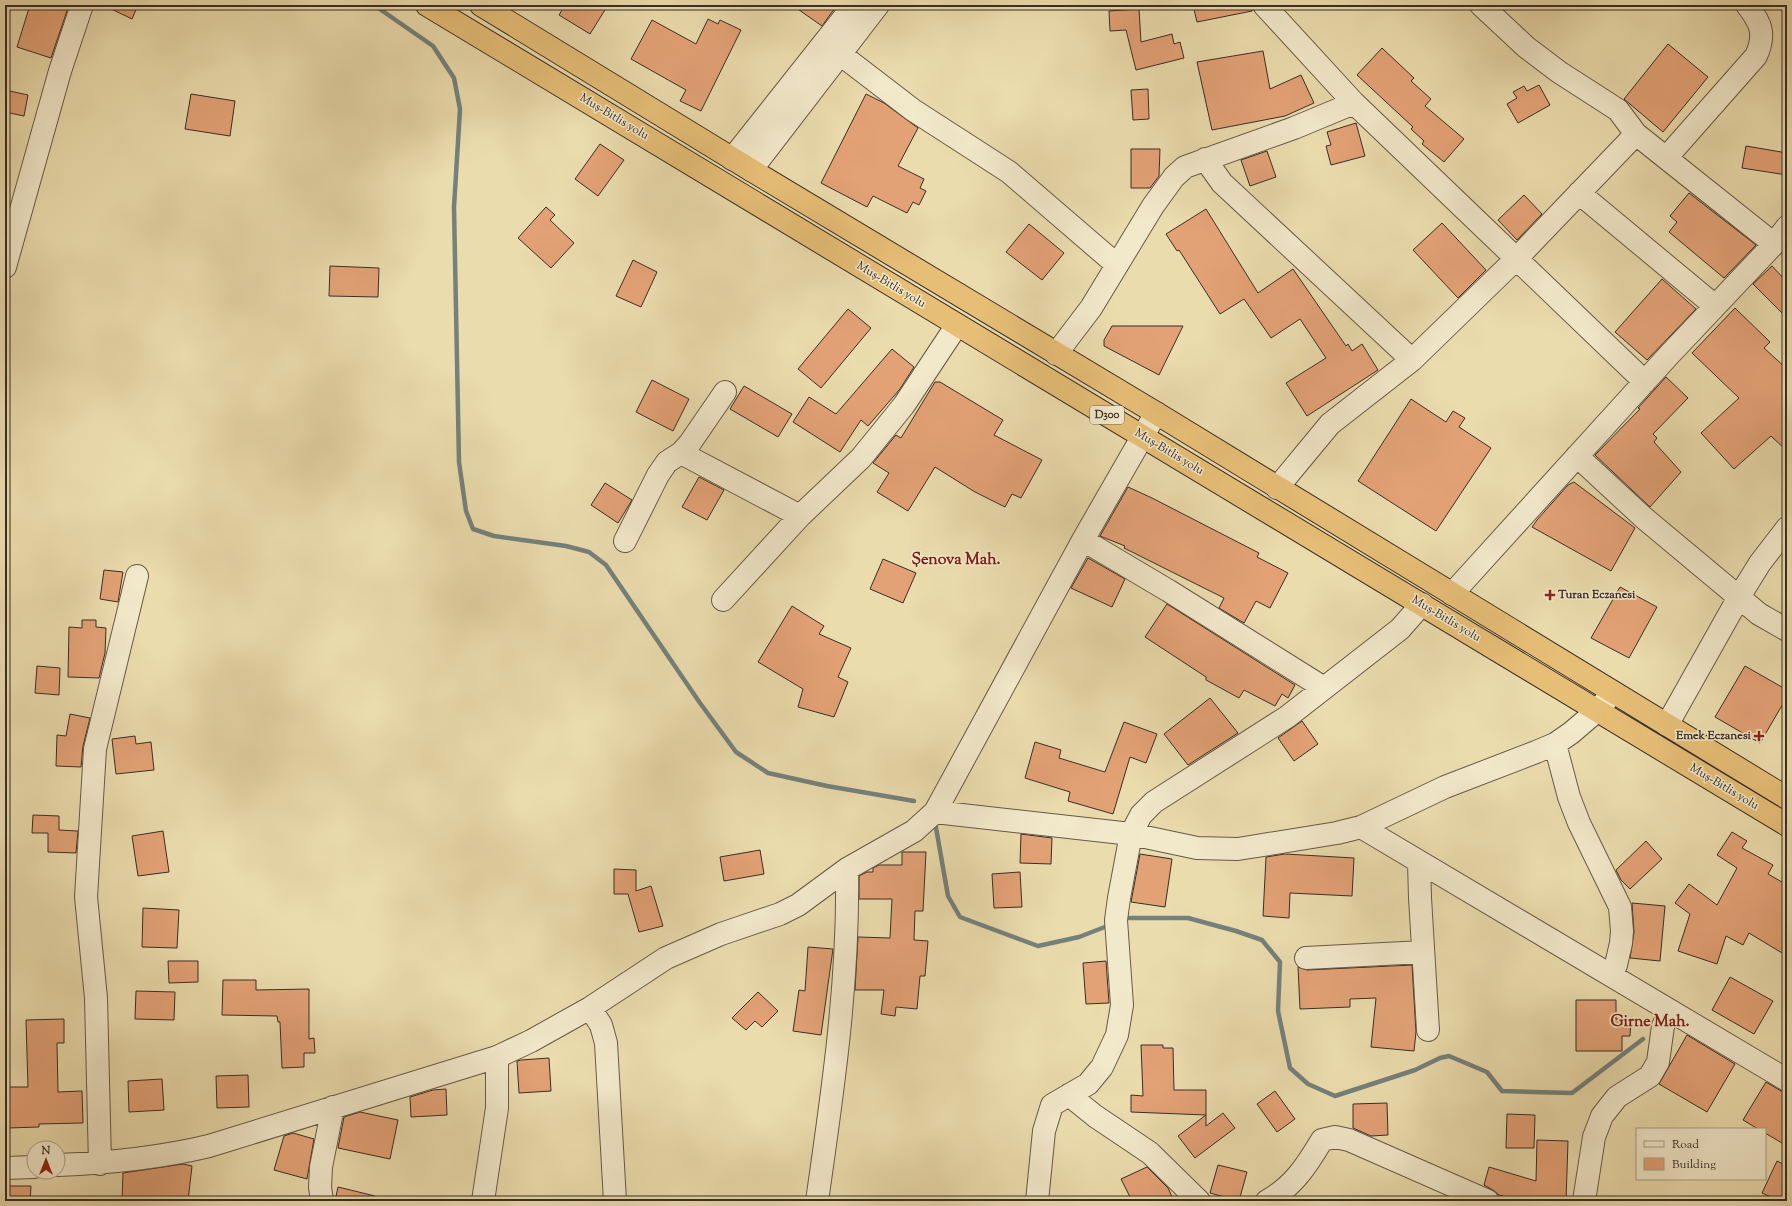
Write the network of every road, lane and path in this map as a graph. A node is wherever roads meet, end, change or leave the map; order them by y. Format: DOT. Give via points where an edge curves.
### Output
graph roads {
  1 [pos="82,5"];
  2 [pos="428,5"];
  3 [pos="481,5"];
  4 [pos="854,5"];
  5 [pos="878,5"];
  6 [pos="1264,5"];
  7 [pos="1481,5"];
  8 [pos="1747,5"];
  9 [pos="840,54"];
  10 [pos="1354,103"];
  11 [pos="1636,134"];
  12 [pos="1666,158"];
  13 [pos="732,159"];
  14 [pos="1205,159"];
  15 [pos="751,170"];
  16 [pos="1579,193"];
  17 [pos="1780,235"];
  18 [pos="1516,259"];
  19 [pos="1117,265"];
  20 [pos="5,266"];
  21 [pos="969,301"];
  22 [pos="1715,306"];
  23 [pos="957,325"];
  24 [pos="1024,334"];
  25 [pos="1056,354"];
  26 [pos="1011,357"];
  27 [pos="1412,360"];
  28 [pos="1644,382"];
  29 [pos="725,392"];
  30 [pos="1156,413"];
  31 [pos="1142,435"];
  32 [pos="681,453"];
  33 [pos="1578,456"];
  34 [pos="1277,488"];
  35 [pos="800,516"];
  36 [pos="1787,528"];
  37 [pos="1083,540"];
  38 [pos="625,541"];
  39 [pos="137,576"];
  40 [pos="1452,594"];
  41 [pos="1739,597"];
  42 [pos="723,600"];
  43 [pos="1422,604"];
  44 [pos="1787,630"];
  45 [pos="1324,688"];
  46 [pos="1613,692"];
  47 [pos="1598,710"];
  48 [pos="1667,725"];
  49 [pos="1555,744"];
  50 [pos="1787,798"];
  51 [pos="935,812"];
  52 [pos="1787,825"];
  53 [pos="1361,827"];
  54 [pos="1131,834"];
  55 [pos="1419,862"];
  56 [pos="847,869"];
  57 [pos="1424,952"];
  58 [pos="1306,958"];
  59 [pos="1611,975"];
  60 [pos="590,1008"];
  61 [pos="1670,1011"];
  62 [pos="1428,1030"];
  63 [pos="497,1057"];
  64 [pos="1787,1080"];
  65 [pos="1069,1095"];
  66 [pos="333,1107"];
  67 [pos="100,1164"];
  68 [pos="66,1166"];
  69 [pos="26,1167"];
  70 [pos="5,1168"];
  71 [pos="322,1201"];
  72 [pos="482,1201"];
  73 [pos="615,1201"];
  74 [pos="817,1201"];
  75 [pos="1037,1201"];
  76 [pos="1199,1201"];
  77 [pos="1267,1201"];
  78 [pos="1488,1201"];
  79 [pos="1584,1201"];
  1 -- 20 [label="street" via="60,71"];
  2 -- 23 [label="highway, Muş-Bitlis yolu / D300"];
  3 -- 13 [label="highway, Muş-Bitlis yolu / D300"];
  4 -- 13 [label="street"];
  5 -- 9 [label="street"];
  6 -- 10 [label="street"];
  7 -- 11 [label="street" via="1526,47 1618,110"];
  8 -- 12 [label="street" via="1760,25 1762,36 1756,56"];
  9 -- 15 [label="street"];
  9 -- 19 [label="street" via="913,110 1009,172"];
  10 -- 14 [label="street" via="1294,128"];
  10 -- 18 [label="street"];
  11 -- 12 [label="street"];
  11 -- 16 [label="street"];
  12 -- 17 [label="street"];
  13 -- 15 [label="highway, Muş-Bitlis yolu / D300"];
  14 -- 19 [label="street" via="1185,167 1174,177"];
  14 -- 27 [label="street" via="1222,183"];
  15 -- 21 [label="highway, Muş-Bitlis yolu / D300"];
  16 -- 18 [label="street"];
  16 -- 22 [label="street"];
  17 -- 22 [label="street"];
  18 -- 27 [label="street"];
  18 -- 28 [label="street"];
  19 -- 25 [label="street" via="1091,308"];
  21 -- 23 [label="highway"];
  21 -- 24 [label="highway, Muş-Bitlis yolu / D300"];
  22 -- 28 [label="street"];
  23 -- 26 [label="highway, Muş-Bitlis yolu / D300"];
  23 -- 35 [label="street" via="924,378 883,432 861,458"];
  24 -- 25 [label="highway, Muş-Bitlis yolu / D300"];
  24 -- 26 [label="highway"];
  25 -- 30 [label="highway, Muş-Bitlis yolu / D300"];
  26 -- 31 [label="highway, Muş-Bitlis yolu / D300"];
  27 -- 34 [label="street" via="1330,424"];
  28 -- 33 [label="street"];
  29 -- 32 [label="street"];
  30 -- 31 [label="street"];
  30 -- 34 [label="highway, Muş-Bitlis yolu / D300"];
  31 -- 37 [label="street"];
  31 -- 43 [label="highway, Muş-Bitlis yolu / D300"];
  32 -- 35 [label="street"];
  32 -- 38 [label="street" via="667,462 658,475"];
  33 -- 40 [label="street"];
  33 -- 41 [label="street" via="1644,518"];
  34 -- 40 [label="highway, Muş-Bitlis yolu / D300"];
  35 -- 42 [label="street"];
  36 -- 41 [label="street" via="1760,563"];
  37 -- 45 [label="street"];
  37 -- 51 [label="street"];
  39 -- 67 [label="street" via="94,756 86,897 96,998"];
  40 -- 46 [label="highway, Muş-Bitlis yolu / D300"];
  41 -- 44 [label="street" via="1759,614"];
  41 -- 48 [label="street"];
  43 -- 45 [label="street" via="1400,629"];
  43 -- 47 [label="highway, Muş-Bitlis yolu / D300"];
  45 -- 54 [label="street" via="1287,717 1154,802 1141,815"];
  46 -- 47 [label="street"];
  46 -- 48 [label="highway, Muş-Bitlis yolu / D300"];
  47 -- 49 [label="street"];
  47 -- 52 [label="highway, Muş-Bitlis yolu / D300"];
  48 -- 50 [label="highway, Muş-Bitlis yolu / D300"];
  49 -- 53 [label="street" via="1444,786"];
  49 -- 59 [label="street" via="1567,791 1579,823 1620,907 1621,943"];
  51 -- 54 [label="street"];
  51 -- 56 [label="street" via="914,831"];
  53 -- 54 [label="street" via="1259,846 1217,849 1197,848"];
  53 -- 55 [label="street"];
  54 -- 65 [label="street" via="1116,920 1122,1005 1117,1035 1102,1067 1088,1084"];
  55 -- 57 [label="street"];
  55 -- 59 [label="street"];
  56 -- 60 [label="street" via="780,914 721,934 666,958"];
  56 -- 74 [label="street" via="847,935 842,1013"];
  57 -- 58 [label="street"];
  57 -- 62 [label="street"];
  59 -- 61 [label="street"];
  60 -- 63 [label="street"];
  60 -- 73 [label="street" via="601,1025 606,1043"];
  61 -- 64 [label="street"];
  61 -- 79 [label="street" via="1662,1030 1658,1062 1650,1076 1616,1097 1602,1116 1594,1137"];
  63 -- 66 [label="street"];
  63 -- 72 [label="street" via="497,1108"];
  65 -- 75 [label="street" via="1052,1105 1044,1131"];
  65 -- 76 [label="street" via="1150,1153"];
  66 -- 67 [label="street" via="173,1155"];
  66 -- 71 [label="street" via="321,1167"];
  67 -- 68 [label="street"];
  69 -- 70 [label="street"];
  77 -- 78 [label="street" via="1279,1194 1305,1169 1322,1140 1335,1137 1349,1140"];
}
